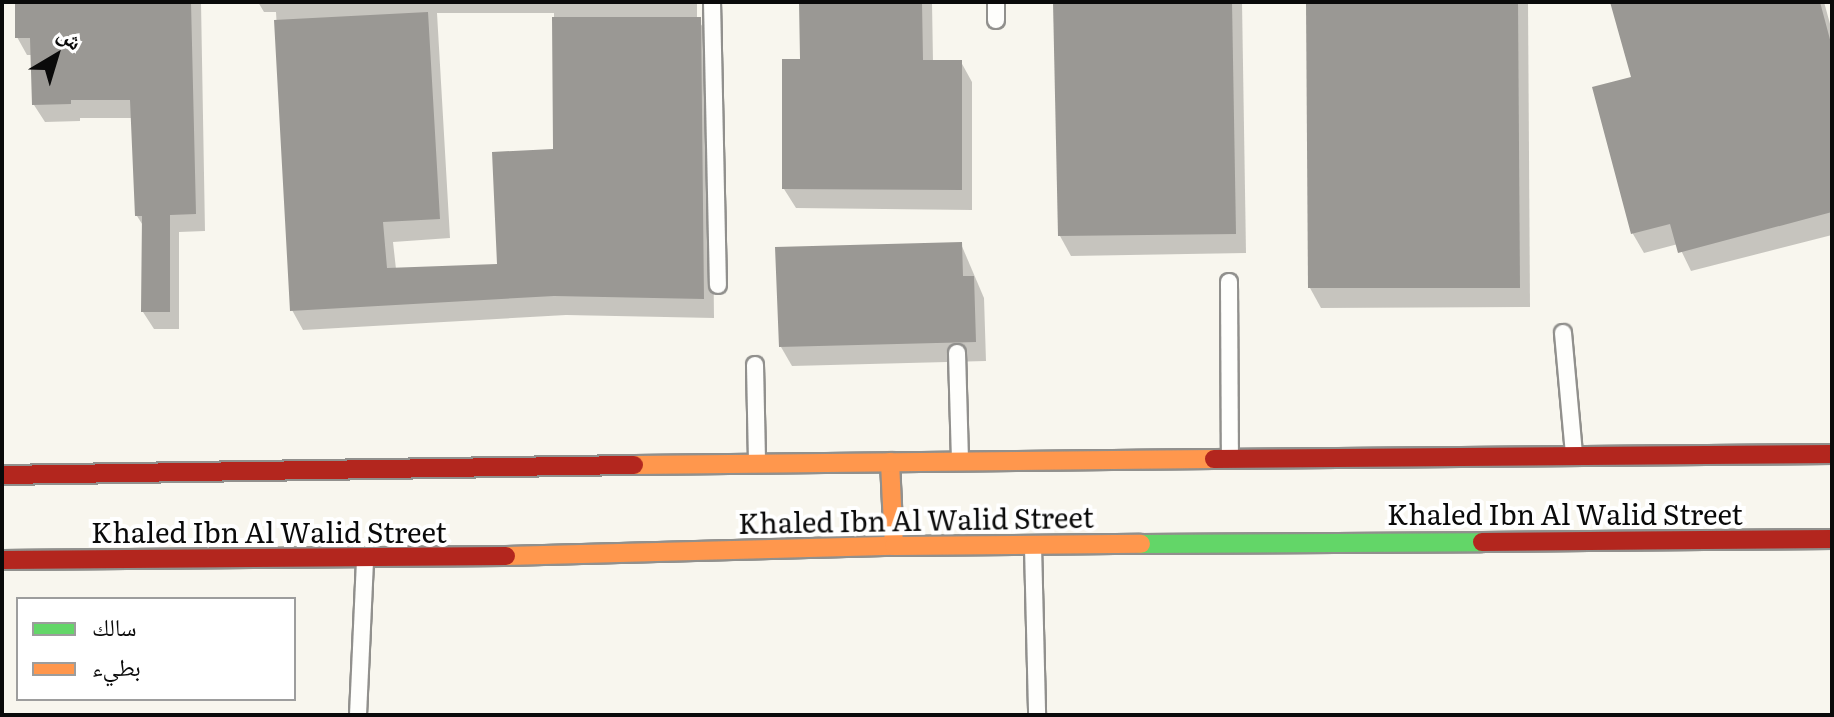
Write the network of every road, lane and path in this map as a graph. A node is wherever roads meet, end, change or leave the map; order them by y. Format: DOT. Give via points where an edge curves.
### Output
graph roads {
  1 [pos="712,2"];
  2 [pos="996,2"];
  3 [pos="996,20"];
  4 [pos="1229,282"];
  5 [pos="718,285"];
  6 [pos="1563,333"];
  7 [pos="957,353"];
  8 [pos="755,365"];
  9 [pos="1832,454"];
  10 [pos="1574,457"];
  11 [pos="1230,460"];
  12 [pos="890,462"];
  13 [pos="960,462"];
  14 [pos="757,463"];
  15 [pos="2,475"];
  16 [pos="1832,539"];
  17 [pos="1798,540"];
  18 [pos="1033,545"];
  19 [pos="894,546"];
  20 [pos="1832,557"];
  21 [pos="2,560"];
  22 [pos="365,560"];
  23 [pos="358,715"];
  24 [pos="1037,715"];
  1 -- 5 [label="lane"];
  2 -- 3 [label="lane"];
  4 -- 11 [label="lane"];
  6 -- 10 [label="lane"];
  7 -- 13 [label="lane"];
  8 -- 14 [label="lane"];
  9 -- 10 [label="main road, Khaled Ibn Al Walid Street"];
  10 -- 11 [label="main road, Khaled Ibn Al Walid Street"];
  11 -- 13 [label="main road, Khaled Ibn Al Walid Street"];
  12 -- 13 [label="main road, Khaled Ibn Al Walid Street"];
  12 -- 14 [label="main road, Khaled Ibn Al Walid Street"];
  12 -- 19 [label="main road"];
  14 -- 15 [label="main road, Khaled Ibn Al Walid Street"];
  16 -- 17 [label="main road, Khaled Ibn Al Walid Street"];
  17 -- 18 [label="main road, Khaled Ibn Al Walid Street"];
  17 -- 20 [label="main road"];
  18 -- 19 [label="main road, Khaled Ibn Al Walid Street"];
  18 -- 24 [label="lane"];
  19 -- 22 [label="main road, Khaled Ibn Al Walid Street"];
  21 -- 22 [label="main road, Khaled Ibn Al Walid Street"];
  22 -- 23 [label="lane"];
}
